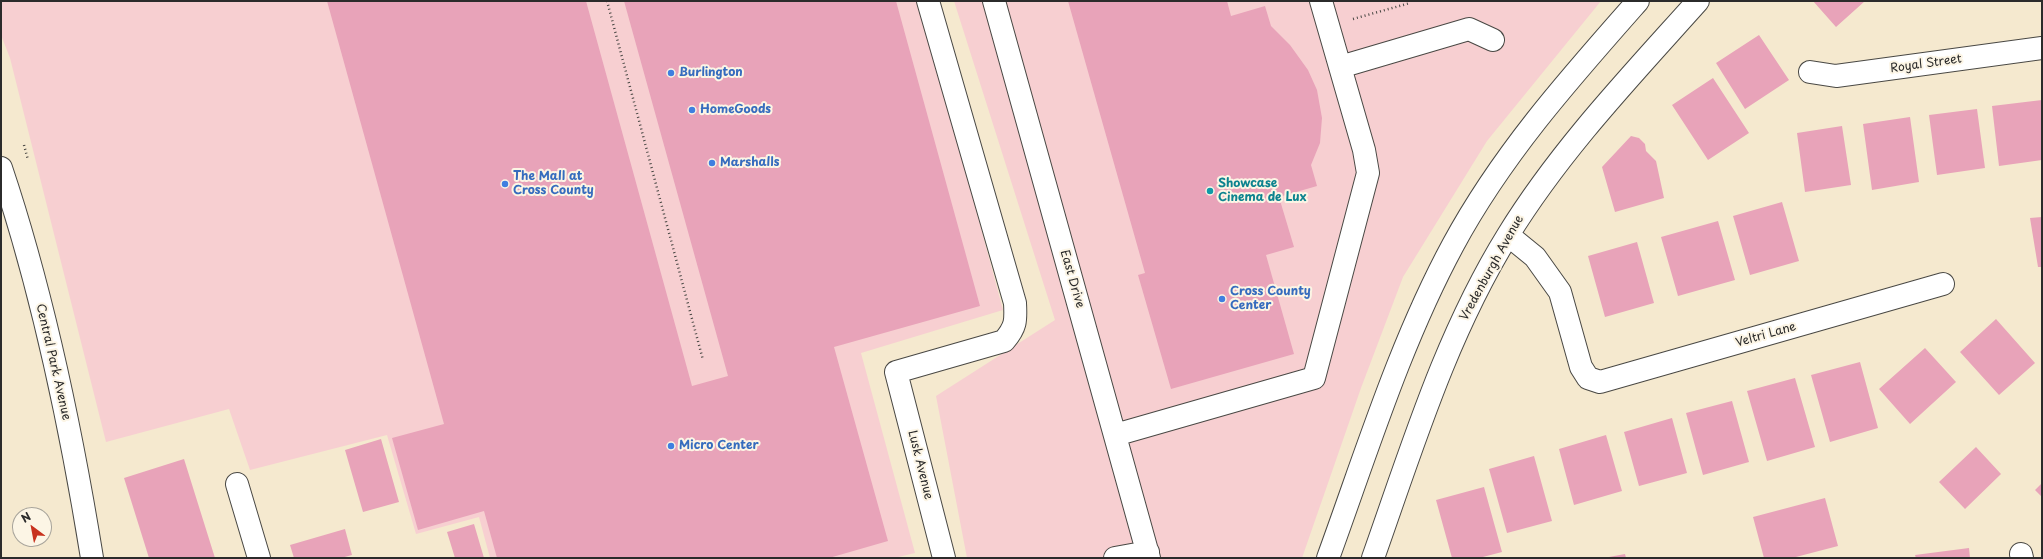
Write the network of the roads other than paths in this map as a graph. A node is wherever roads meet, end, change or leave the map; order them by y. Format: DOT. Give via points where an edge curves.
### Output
graph roads {
  1 [pos="928,1"];
  2 [pos="994,1"];
  3 [pos="1321,1"];
  4 [pos="1638,1"];
  5 [pos="1698,1"];
  6 [pos="1493,40"];
  7 [pos="2042,48"];
  8 [pos="1340,67"];
  9 [pos="1810,72"];
  10 [pos="1,168"];
  11 [pos="1508,235"];
  12 [pos="1943,284"];
  13 [pos="1115,435"];
  14 [pos="237,484"];
  15 [pos="1149,555"];
  16 [pos="92,558"];
  17 [pos="260,558"];
  18 [pos="944,558"];
  19 [pos="1115,558"];
  20 [pos="1328,558"];
  21 [pos="1373,558"];
  1 -- 18 [label="street, Lusk Avenue" via="1015,303 1016,318 1013,331 1004,341 896,372"];
  2 -- 13 [label="street, East Drive"];
  3 -- 8 [label="street"];
  4 -- 20 [label="street" via="1535,119 1492,181 1453,245 1406,345"];
  5 -- 11 [label="street, Vredenburgh Avenue" via="1588,126 1546,178"];
  6 -- 8 [label="street" via="1469,29"];
  7 -- 9 [label="street, Royal Street" via="1836,76"];
  8 -- 13 [label="street" via="1364,150 1368,173 1314,378"];
  10 -- 16 [label="street, Central Park Avenue" via="65,408"];
  11 -- 12 [label="street, Veltri Lane" via="1535,257 1560,292 1581,366 1588,378 1600,382"];
  11 -- 21 [label="street, Vredenburgh Avenue" via="1451,346"];
  13 -- 15 [label="street, East Drive"];
  14 -- 17 [label="street"];
  15 -- 19 [label="street"];
}
